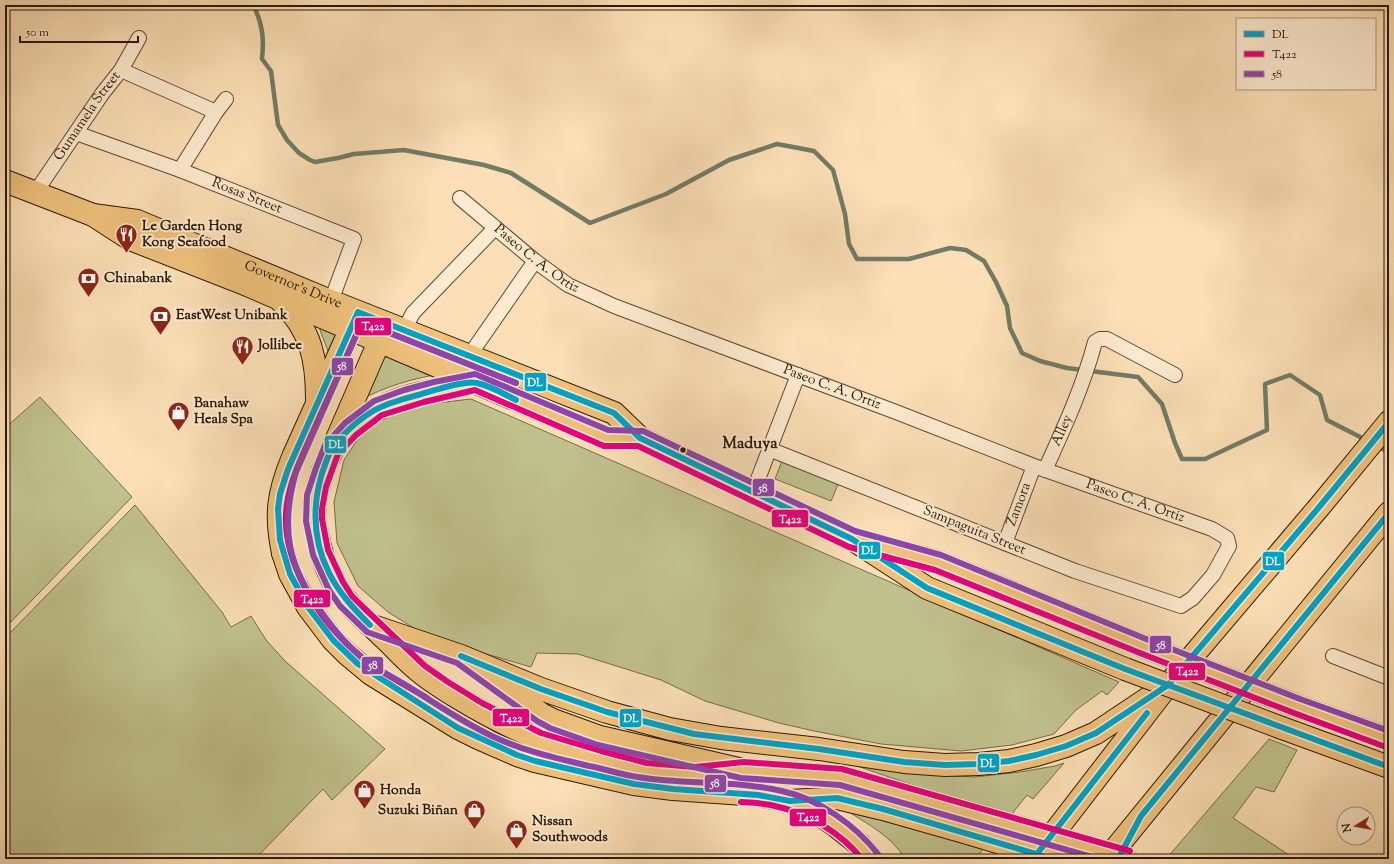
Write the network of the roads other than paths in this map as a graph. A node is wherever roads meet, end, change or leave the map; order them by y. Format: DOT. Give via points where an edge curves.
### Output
graph roads {
  1 [pos="139,38"];
  2 [pos="121,70"];
  3 [pos="226,99"];
  4 [pos="216,112"];
  5 [pos="76,133"];
  6 [pos="180,170"];
  7 [pos="5,181"];
  8 [pos="35,193"];
  9 [pos="460,198"];
  10 [pos="93,215"];
  11 [pos="495,228"];
  12 [pos="535,261"];
  13 [pos="280,299"];
  14 [pos="331,301"];
  15 [pos="354,320"];
  16 [pos="390,332"];
  17 [pos="469,356"];
  18 [pos="798,374"];
  19 [pos="1175,375"];
  20 [pos="476,382"];
  21 [pos="317,405"];
  22 [pos="1389,422"];
  23 [pos="640,438"];
  24 [pos="769,449"];
  25 [pos="331,450"];
  26 [pos="1039,468"];
  27 [pos="753,492"];
  28 [pos="1384,520"];
  29 [pos="852,538"];
  30 [pos="1005,543"];
  31 [pos="1181,606"];
  32 [pos="370,625"];
  33 [pos="461,656"];
  34 [pos="1332,656"];
  35 [pos="1389,678"];
  36 [pos="1168,685"];
  37 [pos="1389,739"];
  38 [pos="1389,767"];
  39 [pos="743,770"];
  40 [pos="790,801"];
  41 [pos="1140,816"];
  42 [pos="872,859"];
  43 [pos="1033,859"];
  44 [pos="1053,859"];
  45 [pos="1107,859"];
  46 [pos="1118,859"];
  47 [pos="1128,859"];
  1 -- 2 [label="street, Gumamela Street"];
  2 -- 4 [label="street"];
  2 -- 5 [label="street, Gumamela Street"];
  3 -- 4 [label="street"];
  4 -- 6 [label="street"];
  5 -- 6 [label="street, Rosas Street"];
  5 -- 8 [label="street, Gumamela Street"];
  6 -- 14 [label="street, Rosas Street" via="354,239"];
  7 -- 8 [label="highway, Governor's Drive"];
  8 -- 10 [label="highway, Governor's Drive"];
  9 -- 11 [label="street, Paseo C. A. Ortiz"];
  10 -- 13 [label="highway, Governor's Drive" via="130,239"];
  10 -- 14 [label="highway, Governor's Drive" via="137,222"];
  11 -- 12 [label="street, Paseo C. A. Ortiz"];
  11 -- 16 [label="street" via="413,313"];
  12 -- 17 [label="street"];
  12 -- 18 [label="street, Paseo C. A. Ortiz" via="568,285 614,306"];
  13 -- 15 [label="highway, Governor's Drive"];
  13 -- 21 [label="highway" via="297,318 308,339 315,365"];
  14 -- 15 [label="highway, Governor's Drive"];
  15 -- 16 [label="highway, Governor's Drive"];
  15 -- 21 [label="highway"];
  16 -- 17 [label="highway, Governor's Drive"];
  16 -- 20 [label="highway, Governor's Drive"];
  16 -- 25 [label="highway"];
  17 -- 23 [label="highway, Governor's Drive" via="614,413"];
  18 -- 24 [label="street"];
  18 -- 26 [label="street, Paseo C. A. Ortiz"];
  19 -- 26 [label="street, Alley" via="1107,339 1095,342 1071,413"];
  20 -- 23 [label="highway, Governor's Drive" via="606,438"];
  20 -- 25 [label="highway" via="422,394 378,408 355,425"];
  21 -- 40 [label="highway" via="288,469 280,494 279,525 283,553 290,574 308,607 347,654 371,674 458,728 498,748 535,761 634,784 758,795"];
  22 -- 36 [label="highway"];
  23 -- 27 [label="highway, Governor's Drive"];
  24 -- 27 [label="street"];
  24 -- 30 [label="street, Sampaguita Street"];
  25 -- 32 [label="highway" via="315,497 314,520 320,552 346,601"];
  26 -- 30 [label="street, Zamora"];
  26 -- 31 [label="street, Paseo C. A. Ortiz" via="1212,529 1227,538 1229,546 1214,575 1193,598"];
  27 -- 29 [label="highway, Governor's Drive"];
  28 -- 41 [label="highway"];
  29 -- 37 [label="highway, Governor's Drive, bridge" via="938,562 1143,646"];
  29 -- 38 [label="highway, Governor's Drive, bridge" via="927,588 1125,669"];
  30 -- 31 [label="street, Sampaguita Street" via="1075,571"];
  32 -- 33 [label="highway"];
  32 -- 39 [label="highway" via="420,672 444,689 538,740 646,771 696,775"];
  33 -- 36 [label="highway" via="540,689 607,712 670,729 904,762 945,765 1009,762 1066,746 1096,733"];
  33 -- 39 [label="highway" via="529,706 553,720 600,737"];
  34 -- 35 [label="street"];
  36 -- 43 [label="highway"];
  39 -- 47 [label="highway, bridge" via="841,777"];
  40 -- 42 [label="highway" via="836,826 860,845"];
  40 -- 44 [label="highway, bridge" via="836,798 883,809"];
  41 -- 45 [label="highway"];
  41 -- 46 [label="highway"];
}
